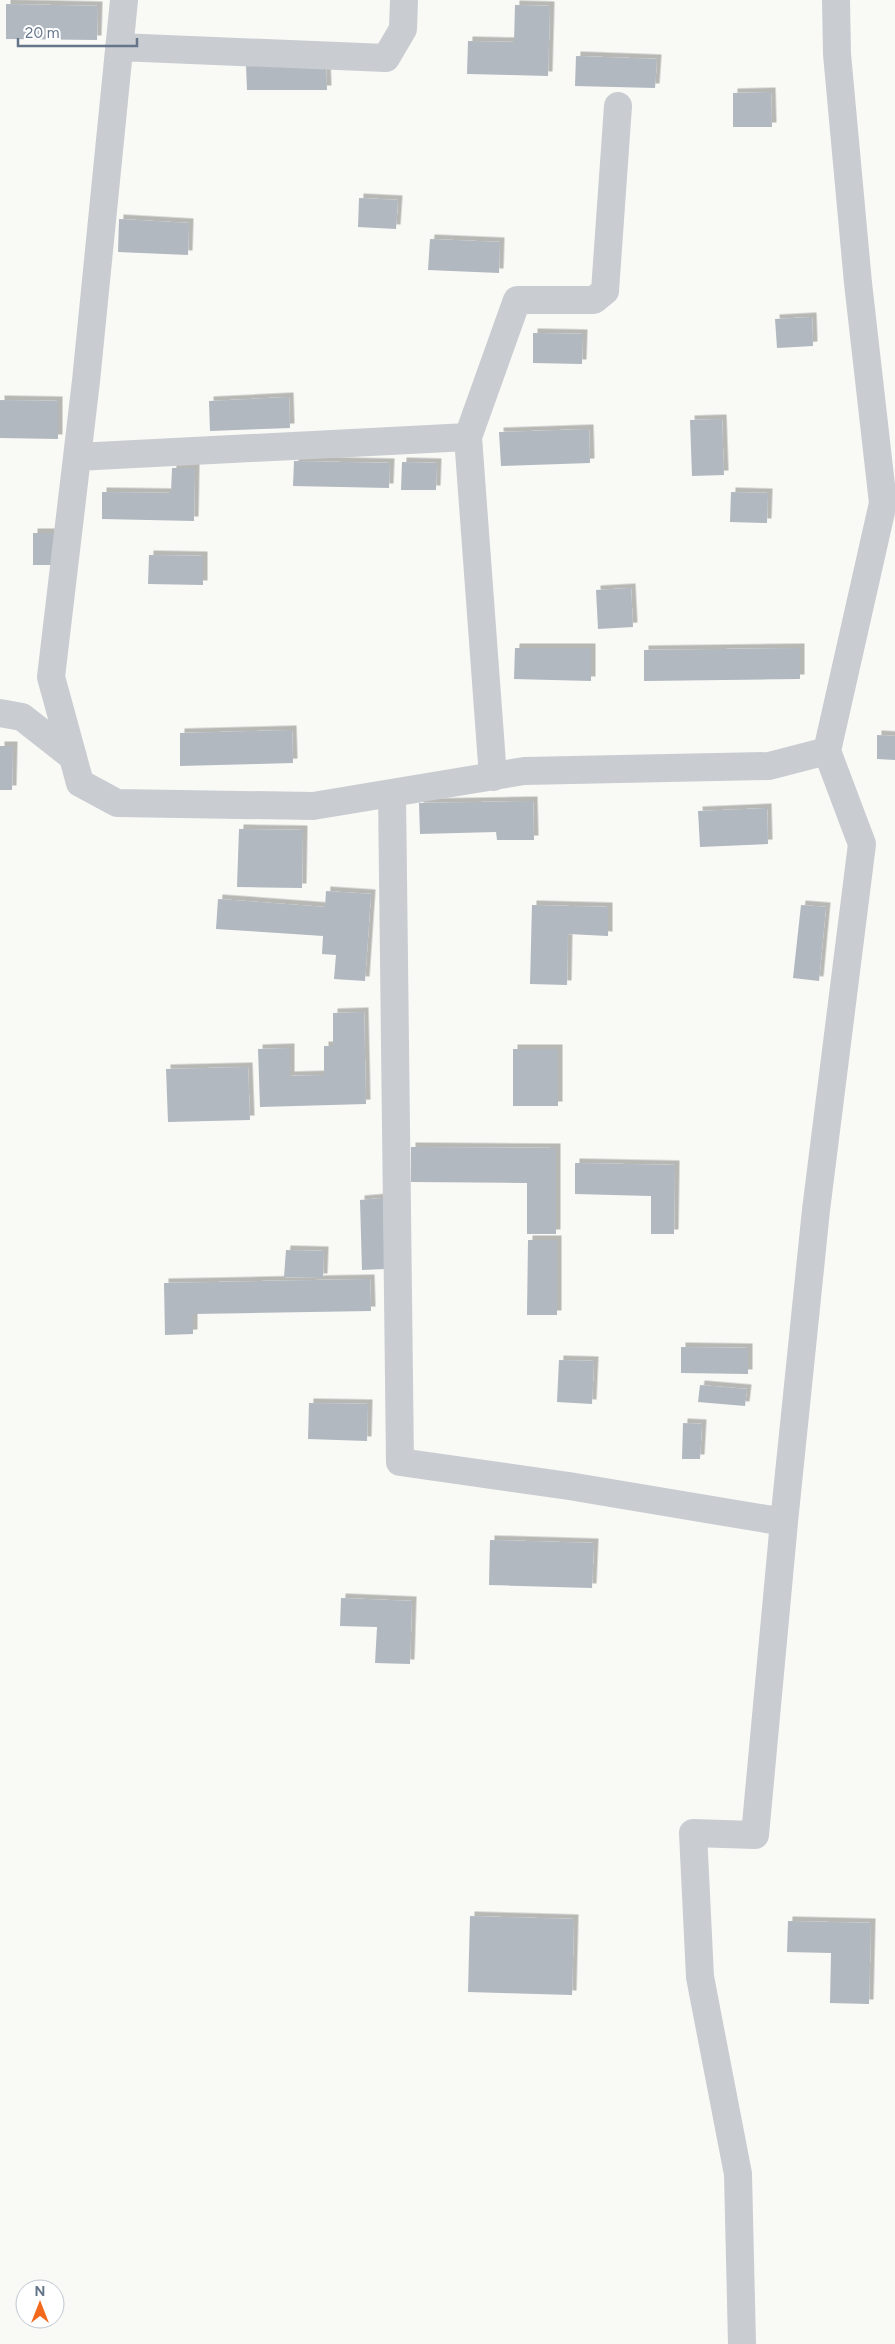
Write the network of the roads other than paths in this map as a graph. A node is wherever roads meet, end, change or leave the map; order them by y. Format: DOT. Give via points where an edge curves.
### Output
graph roads {
  1 [pos="124,0"];
  2 [pos="404,0"];
  3 [pos="836,0"];
  4 [pos="119,47"];
  5 [pos="618,106"];
  6 [pos="468,437"];
  7 [pos="77,457"];
  8 [pos="0,713"];
  9 [pos="828,751"];
  10 [pos="73,757"];
  11 [pos="492,777"];
  12 [pos="392,793"];
  13 [pos="784,1522"];
  14 [pos="742,2344"];
  1 -- 4 [label="street"];
  2 -- 4 [label="street" via="403,30 386,58"];
  3 -- 9 [label="street" via="837,54 856,263 883,503"];
  4 -- 7 [label="street"];
  5 -- 6 [label="street" via="605,291 594,300 517,300"];
  6 -- 7 [label="street"];
  6 -- 11 [label="street"];
  7 -- 10 [label="street" via="51,677"];
  8 -- 10 [label="street" via="22,717"];
  9 -- 11 [label="street" via="769,766 524,772"];
  9 -- 13 [label="street" via="862,844 816,1210"];
  10 -- 12 [label="street" via="80,783 117,803 314,806"];
  11 -- 12 [label="street"];
  12 -- 13 [label="street" via="400,1462"];
  13 -- 14 [label="street" via="755,1834 692,1832 700,1977 738,2174"];
}
